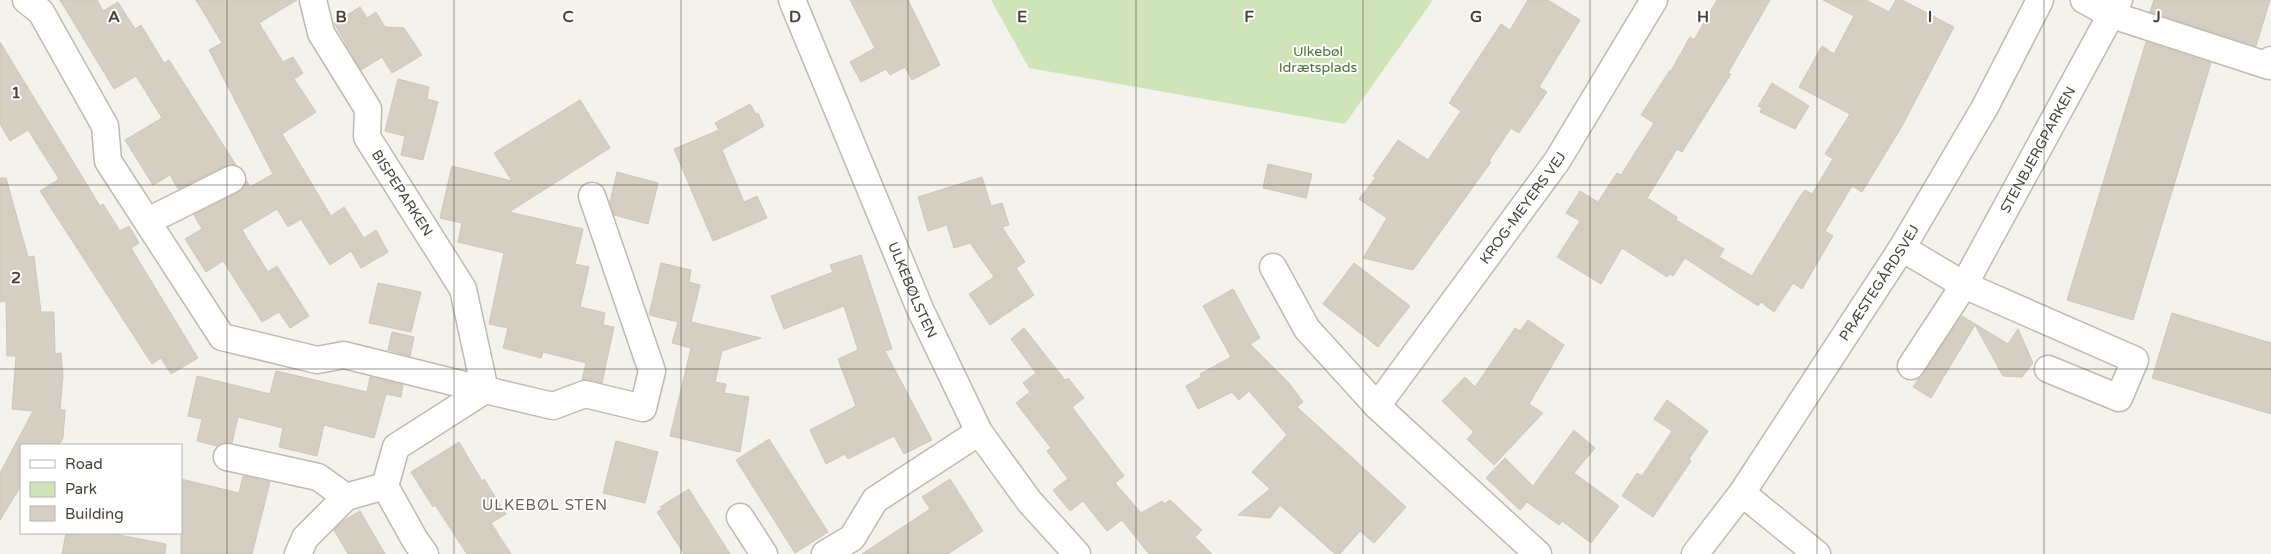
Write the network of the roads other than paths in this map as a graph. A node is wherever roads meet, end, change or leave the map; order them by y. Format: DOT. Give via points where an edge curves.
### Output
graph roads {
  1 [pos="26,0"];
  2 [pos="313,0"];
  3 [pos="792,0"];
  4 [pos="1654,0"];
  5 [pos="2040,0"];
  6 [pos="2084,0"];
  7 [pos="2116,8"];
  8 [pos="2271,60"];
  9 [pos="232,179"];
  10 [pos="592,196"];
  11 [pos="148,221"];
  12 [pos="1902,248"];
  13 [pos="1273,267"];
  14 [pos="1964,284"];
  15 [pos="1910,366"];
  16 [pos="2048,369"];
  17 [pos="485,390"];
  18 [pos="1377,406"];
  19 [pos="980,432"];
  20 [pos="227,457"];
  21 [pos="385,486"];
  22 [pos="1742,493"];
  23 [pos="346,497"];
  24 [pos="740,517"];
  25 [pos="856,546"];
  26 [pos="298,554"];
  27 [pos="425,554"];
  28 [pos="764,554"];
  29 [pos="825,554"];
  30 [pos="1077,554"];
  31 [pos="1538,554"];
  32 [pos="1696,554"];
  33 [pos="1817,554"];
  1 -- 11 [label="street" via="40,12 105,126 108,161"];
  2 -- 17 [label="street, BISPEPARKEN" via="321,33 368,109 367,137 463,288"];
  3 -- 19 [label="street, ULKEBØLSTEN" via="920,309"];
  4 -- 18 [label="street, KROG-MEYERS VEJ" via="1557,161"];
  5 -- 12 [label="street, PRÆSTEGÅRDSVEJ" via="1986,107"];
  6 -- 7 [label="street"];
  7 -- 8 [label="street" via="2269,66"];
  7 -- 14 [label="street, STENBJERGPARKEN"];
  9 -- 11 [label="street"];
  10 -- 17 [label="street" via="652,371 643,408 585,394 553,406"];
  11 -- 17 [label="street" via="222,336 317,360 344,355"];
  12 -- 14 [label="street"];
  12 -- 22 [label="street, PRÆSTEGÅRDSVEJ"];
  13 -- 18 [label="street" via="1307,329"];
  14 -- 15 [label="street, STENBJERGPARKEN"];
  14 -- 16 [label="street" via="2135,360 2119,398"];
  17 -- 21 [label="street" via="396,447"];
  18 -- 31 [label="street"];
  19 -- 25 [label="street" via="876,500"];
  19 -- 30 [label="street, ULKEBØLSTEN" via="1029,501"];
  20 -- 23 [label="street" via="318,476"];
  21 -- 23 [label="street"];
  21 -- 27 [label="street"];
  22 -- 32 [label="street, PRÆSTEGÅRDSVEJ"];
  22 -- 33 [label="street"];
  23 -- 26 [label="street" via="305,538"];
  24 -- 28 [label="street"];
  25 -- 29 [label="street"];
}
